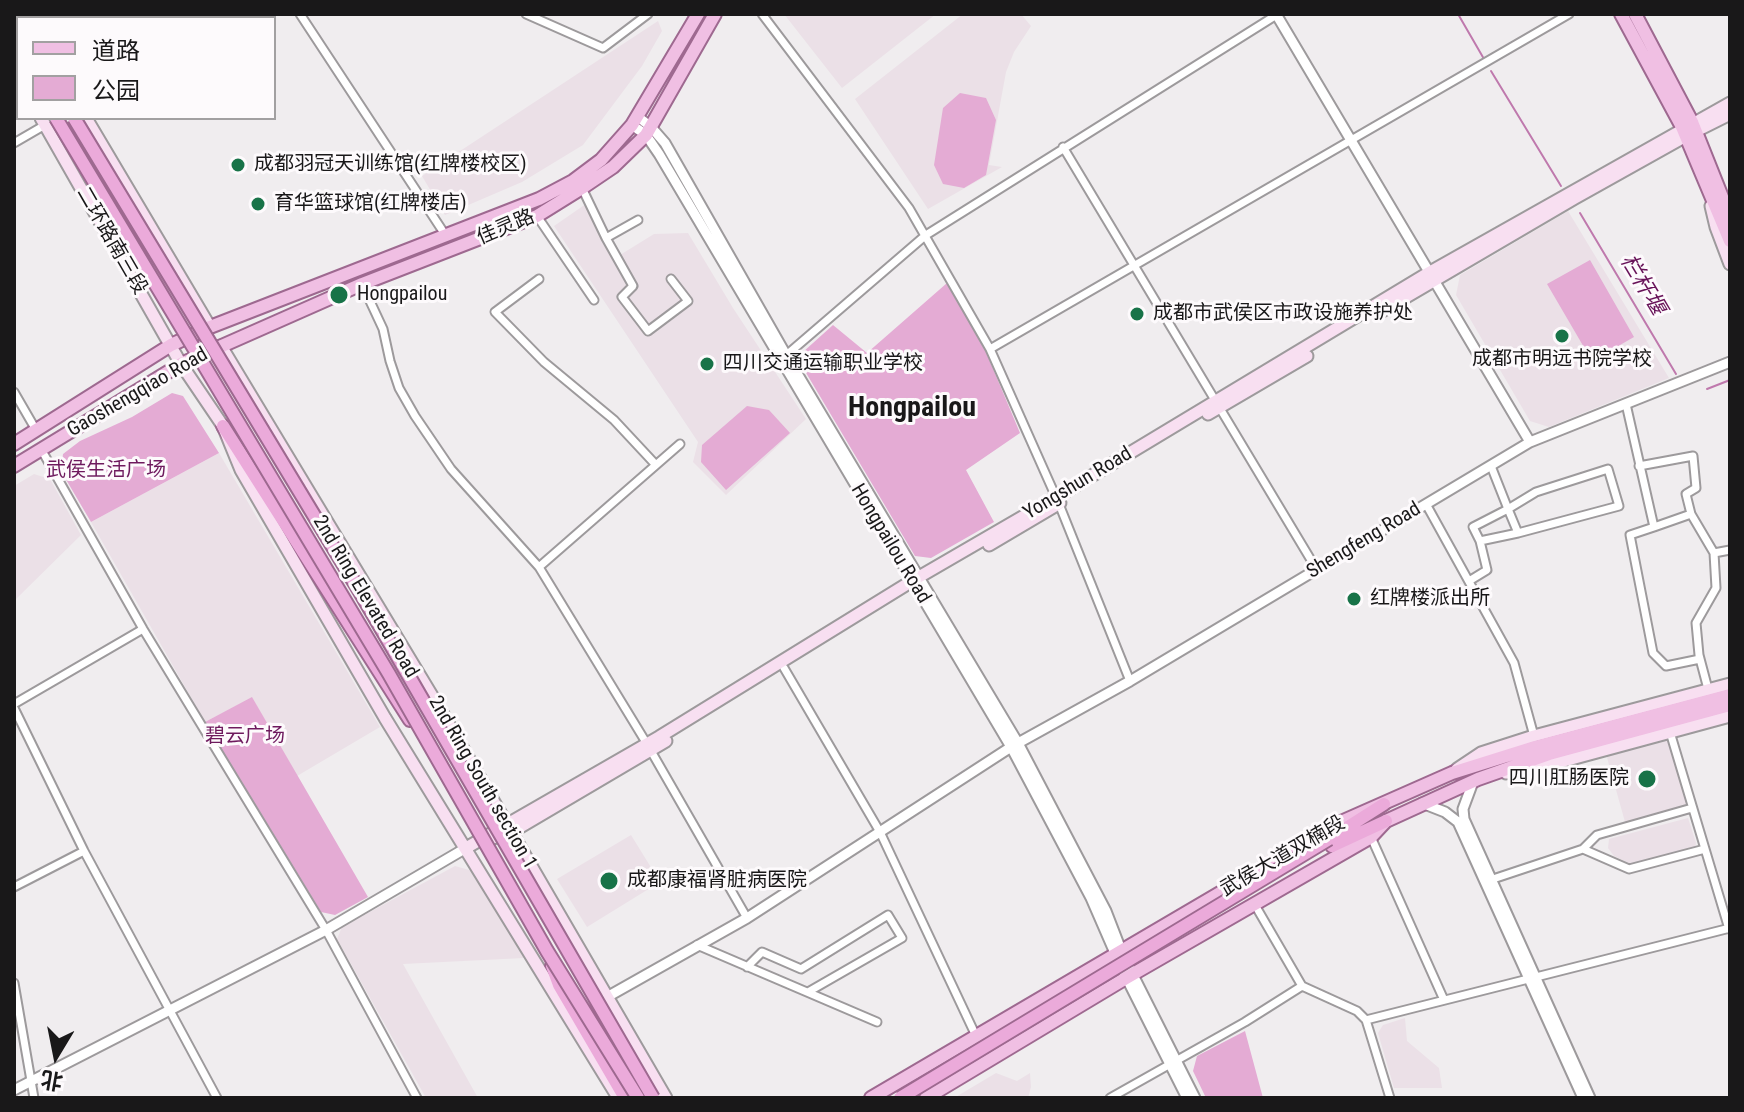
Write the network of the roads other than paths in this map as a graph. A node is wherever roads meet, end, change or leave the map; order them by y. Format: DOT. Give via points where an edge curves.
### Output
graph roads {
  1 [pos="300,14"];
  2 [pos="526,14"];
  3 [pos="648,14"];
  4 [pos="698,14"];
  5 [pos="715,14"];
  6 [pos="762,14"];
  7 [pos="1277,14"];
  8 [pos="1569,14"];
  9 [pos="1621,14"];
  10 [pos="1635,14"];
  11 [pos="1730,103"];
  12 [pos="1730,114"];
  13 [pos="47,120"];
  14 [pos="75,120"];
  15 [pos="87,120"];
  16 [pos="634,120"];
  17 [pos="1689,129"];
  18 [pos="649,131"];
  19 [pos="1352,140"];
  20 [pos="14,143"];
  21 [pos="1063,147"];
  22 [pos="1712,185"];
  23 [pos="582,188"];
  24 [pos="1730,205"];
  25 [pos="537,216"];
  26 [pos="638,220"];
  27 [pos="1727,221"];
  28 [pos="926,235"];
  29 [pos="446,236"];
  30 [pos="606,238"];
  31 [pos="1730,241"];
  32 [pos="1730,264"];
  33 [pos="1134,265"];
  34 [pos="1432,276"];
  35 [pos="539,279"];
  36 [pos="671,279"];
  37 [pos="362,284"];
  38 [pos="594,300"];
  39 [pos="210,327"];
  40 [pos="171,345"];
  41 [pos="221,346"];
  42 [pos="990,349"];
  43 [pos="784,357"];
  44 [pos="1730,362"];
  45 [pos="181,364"];
  46 [pos="14,392"];
  47 [pos="1217,404"];
  48 [pos="1626,404"];
  49 [pos="223,426"];
  50 [pos="36,430"];
  51 [pos="1530,442"];
  52 [pos="14,444"];
  53 [pos="680,444"];
  54 [pos="41,449"];
  55 [pos="656,465"];
  56 [pos="14,466"];
  57 [pos="1491,466"];
  58 [pos="1639,466"];
  59 [pos="1057,501"];
  60 [pos="1426,504"];
  61 [pos="1508,509"];
  62 [pos="1691,514"];
  63 [pos="1654,527"];
  64 [pos="1518,533"];
  65 [pos="1480,541"];
  66 [pos="1730,550"];
  67 [pos="1714,553"];
  68 [pos="539,567"];
  69 [pos="1317,570"];
  70 [pos="1469,581"];
  71 [pos="918,582"];
  72 [pos="143,629"];
  73 [pos="1700,659"];
  74 [pos="784,668"];
  75 [pos="1130,681"];
  76 [pos="1730,684"];
  77 [pos="1708,689"];
  78 [pos="1730,695"];
  79 [pos="1730,705"];
  80 [pos="14,706"];
  81 [pos="1730,716"];
  82 [pos="1670,732"];
  83 [pos="1534,741"];
  84 [pos="1015,745"];
  85 [pos="649,747"];
  86 [pos="442,764"];
  87 [pos="1476,780"];
  88 [pos="1422,803"];
  89 [pos="1384,804"];
  90 [pos="1692,808"];
  91 [pos="1386,821"];
  92 [pos="508,828"];
  93 [pos="880,832"];
  94 [pos="1371,837"];
  95 [pos="1331,842"];
  96 [pos="466,848"];
  97 [pos="1583,849"];
  98 [pos="1705,849"];
  99 [pos="84,851"];
  100 [pos="1493,879"];
  101 [pos="14,887"];
  102 [pos="1255,905"];
  103 [pos="747,918"];
  104 [pos="1730,929"];
  105 [pos="326,930"];
  106 [pos="697,945"];
  107 [pos="547,951"];
  108 [pos="1119,954"];
  109 [pos="747,967"];
  110 [pos="1129,976"];
  111 [pos="1532,978"];
  112 [pos="14,983"];
  113 [pos="1302,986"];
  114 [pos="808,992"];
  115 [pos="607,997"];
  116 [pos="1444,1000"];
  117 [pos="168,1009"];
  118 [pos="1366,1020"];
  119 [pos="877,1022"];
  120 [pos="976,1036"];
  121 [pos="1172,1062"];
  122 [pos="32,1081"];
  123 [pos="14,1090"];
  124 [pos="34,1098"];
  125 [pos="217,1098"];
  126 [pos="417,1098"];
  127 [pos="618,1098"];
  128 [pos="625,1098"];
  129 [pos="638,1098"];
  130 [pos="653,1098"];
  131 [pos="666,1098"];
  132 [pos="871,1098"];
  133 [pos="900,1098"];
  134 [pos="915,1098"];
  135 [pos="926,1098"];
  136 [pos="1110,1098"];
  137 [pos="1187,1098"];
  138 [pos="1195,1098"];
  139 [pos="1390,1098"];
  140 [pos="1583,1098"];
  141 [pos="1590,1098"];
  1 -- 29 [label="street"];
  2 -- 3 [label="street" via="603,48"];
  4 -- 16 [label="main road, 佳灵路"];
  5 -- 18 [label="main road, 佳灵路"];
  6 -- 28 [label="street"];
  7 -- 19 [label="street"];
  7 -- 21 [label="street"];
  8 -- 19 [label="street"];
  9 -- 17 [label="main road"];
  10 -- 17 [label="main road"];
  11 -- 17 [label="main road"];
  12 -- 17 [label="main road"];
  13 -- 20 [label="street"];
  13 -- 40 [label="main road, 二环路南三段"];
  13 -- 86 [label="highway, 2nd Ring Elevated Road, bridge"];
  14 -- 130 [label="highway, 2nd Ring Elevated Road, bridge" via="359,590"];
  15 -- 39 [label="main road, 二环路南三段"];
  16 -- 18 [label="street, Hongpailou Road"];
  16 -- 29 [label="main road, 佳灵路" via="601,160 573,181"];
  17 -- 22 [label="main road"];
  17 -- 34 [label="main road, Yongshun Road"];
  18 -- 23 [label="main road, 佳灵路" via="613,167"];
  18 -- 43 [label="street, Hongpailou Road"];
  19 -- 33 [label="street"];
  19 -- 34 [label="street"];
  21 -- 28 [label="street"];
  21 -- 33 [label="street"];
  22 -- 24 [label="main road"];
  22 -- 27 [label="main road"];
  22 -- 32 [label="main road" via="1716,227"];
  23 -- 25 [label="main road, 佳灵路"];
  23 -- 30 [label="street"];
  25 -- 37 [label="main road, 佳灵路"];
  25 -- 38 [label="street"];
  26 -- 30 [label="street"];
  27 -- 31 [label="main road"];
  28 -- 42 [label="street"];
  28 -- 43 [label="street"];
  29 -- 39 [label="main road, 佳灵路"];
  30 -- 36 [label="street" via="633,286 622,297 648,331 688,301"];
  33 -- 42 [label="street"];
  33 -- 47 [label="street"];
  34 -- 47 [label="main road, Yongshun Road"];
  34 -- 51 [label="street"];
  35 -- 55 [label="street" via="495,312"];
  37 -- 41 [label="main road, 佳灵路"];
  37 -- 68 [label="street" via="383,329 399,388 415,416 451,469"];
  39 -- 40 [label="main road, Gaoshengqiao Road"];
  39 -- 41 [label="main road"];
  40 -- 45 [label="main road, 二环路南三段"];
  40 -- 50 [label="main road, Gaoshengqiao Road"];
  41 -- 45 [label="main road, Gaoshengqiao Road"];
  41 -- 92 [label="main road, 2nd Ring South section 1"];
  42 -- 59 [label="street"];
  43 -- 71 [label="street, Hongpailou Road"];
  44 -- 48 [label="street, Shengfeng Road"];
  45 -- 49 [label="main road"];
  45 -- 54 [label="main road, Gaoshengqiao Road"];
  46 -- 50 [label="street"];
  47 -- 59 [label="main road, Yongshun Road"];
  47 -- 69 [label="street"];
  48 -- 51 [label="street, Shengfeng Road"];
  48 -- 58 [label="street"];
  49 -- 86 [label="highway, bridge" via="396,701"];
  49 -- 96 [label="main road" via="241,470"];
  50 -- 52 [label="main road, Gaoshengqiao Road"];
  51 -- 57 [label="street, Shengfeng Road"];
  53 -- 55 [label="street"];
  54 -- 56 [label="main road, Gaoshengqiao Road"];
  54 -- 72 [label="street"];
  55 -- 68 [label="street"];
  57 -- 60 [label="street, Shengfeng Road"];
  57 -- 61 [label="street"];
  58 -- 62 [label="street" via="1693,456 1696,488 1686,494"];
  58 -- 63 [label="street"];
  59 -- 71 [label="main road, Yongshun Road"];
  59 -- 75 [label="street"];
  60 -- 69 [label="street, Shengfeng Road"];
  60 -- 70 [label="street"];
  61 -- 64 [label="street"];
  61 -- 64 [label="street" via="1536,492 1608,469 1619,506"];
  61 -- 65 [label="street" via="1473,527"];
  62 -- 63 [label="street"];
  62 -- 67 [label="street"];
  63 -- 73 [label="street" via="1630,535 1653,653 1666,666"];
  64 -- 65 [label="street"];
  65 -- 70 [label="street" via="1487,570"];
  66 -- 67 [label="street"];
  67 -- 73 [label="street" via="1716,588 1696,623"];
  68 -- 85 [label="street"];
  69 -- 75 [label="street, Shengfeng Road"];
  70 -- 83 [label="street" via="1514,663"];
  71 -- 74 [label="main road"];
  71 -- 84 [label="street, Hongpailou Road"];
  71 -- 85 [label="main road, Yongshun Road"];
  72 -- 80 [label="street"];
  72 -- 105 [label="street"];
  73 -- 77 [label="street"];
  74 -- 85 [label="main road"];
  74 -- 93 [label="street"];
  75 -- 84 [label="street, Shengfeng Road"];
  76 -- 77 [label="main road"];
  77 -- 83 [label="main road"];
  78 -- 83 [label="main road, 武侯大道双楠段"];
  79 -- 87 [label="main road, 武侯大道双楠段" via="1549,754"];
  80 -- 99 [label="street"];
  81 -- 82 [label="main road"];
  82 -- 87 [label="main road"];
  82 -- 90 [label="street"];
  83 -- 89 [label="main road, 武侯大道双楠段"];
  84 -- 93 [label="street, Shengfeng Road"];
  84 -- 108 [label="street, Hongpailou Road" via="1106,911"];
  85 -- 92 [label="main road, Yongshun Road"];
  85 -- 103 [label="street"];
  86 -- 107 [label="highway, 2nd Ring Elevated Road, bridge"];
  87 -- 88 [label="main road, 武侯大道双楠段"];
  87 -- 100 [label="street" via="1464,819"];
  88 -- 91 [label="main road, 武侯大道双楠段"];
  88 -- 111 [label="street" via="1458,822"];
  89 -- 95 [label="highway"];
  89 -- 108 [label="main road, 武侯大道双楠段" via="1341,822"];
  90 -- 97 [label="street" via="1597,835"];
  90 -- 98 [label="street"];
  91 -- 94 [label="main road, 武侯大道双楠段"];
  91 -- 95 [label="highway"];
  92 -- 96 [label="main road, Yongshun Road"];
  92 -- 115 [label="main road, 2nd Ring South section 1"];
  93 -- 103 [label="street, Shengfeng Road"];
  93 -- 120 [label="street"];
  94 -- 102 [label="main road, 武侯大道双楠段"];
  94 -- 116 [label="street"];
  95 -- 133 [label="highway, bridge"];
  95 -- 134 [label="highway"];
  96 -- 105 [label="street"];
  96 -- 127 [label="main road"];
  97 -- 98 [label="street" via="1629,869"];
  97 -- 100 [label="street"];
  98 -- 104 [label="street"];
  99 -- 101 [label="street"];
  99 -- 117 [label="street"];
  100 -- 111 [label="street"];
  102 -- 110 [label="main road, 武侯大道双楠段"];
  102 -- 113 [label="street"];
  103 -- 106 [label="street, Shengfeng Road"];
  104 -- 111 [label="street"];
  105 -- 117 [label="street"];
  105 -- 126 [label="street"];
  106 -- 109 [label="street"];
  106 -- 115 [label="street, Shengfeng Road"];
  107 -- 128 [label="highway, bridge" via="559,985"];
  107 -- 129 [label="highway, 2nd Ring Elevated Road, bridge"];
  108 -- 110 [label="street, Hongpailou Road"];
  108 -- 120 [label="main road, 武侯大道双楠段"];
  109 -- 114 [label="street"];
  109 -- 114 [label="street" via="762,952 801,969 888,915 902,938"];
  110 -- 121 [label="street, Hongpailou Road"];
  110 -- 135 [label="main road, 武侯大道双楠段"];
  111 -- 116 [label="street"];
  111 -- 140 [label="street"];
  111 -- 141 [label="street"];
  112 -- 122 [label="street"];
  113 -- 118 [label="street"];
  113 -- 121 [label="street"];
  114 -- 119 [label="street"];
  115 -- 131 [label="main road, 2nd Ring South section 1"];
  116 -- 118 [label="street"];
  117 -- 122 [label="street"];
  117 -- 125 [label="street"];
  118 -- 139 [label="street"];
  120 -- 132 [label="main road, 武侯大道双楠段"];
  121 -- 136 [label="street"];
  121 -- 137 [label="street"];
  121 -- 138 [label="street"];
  122 -- 123 [label="street"];
  122 -- 124 [label="street"];
}
